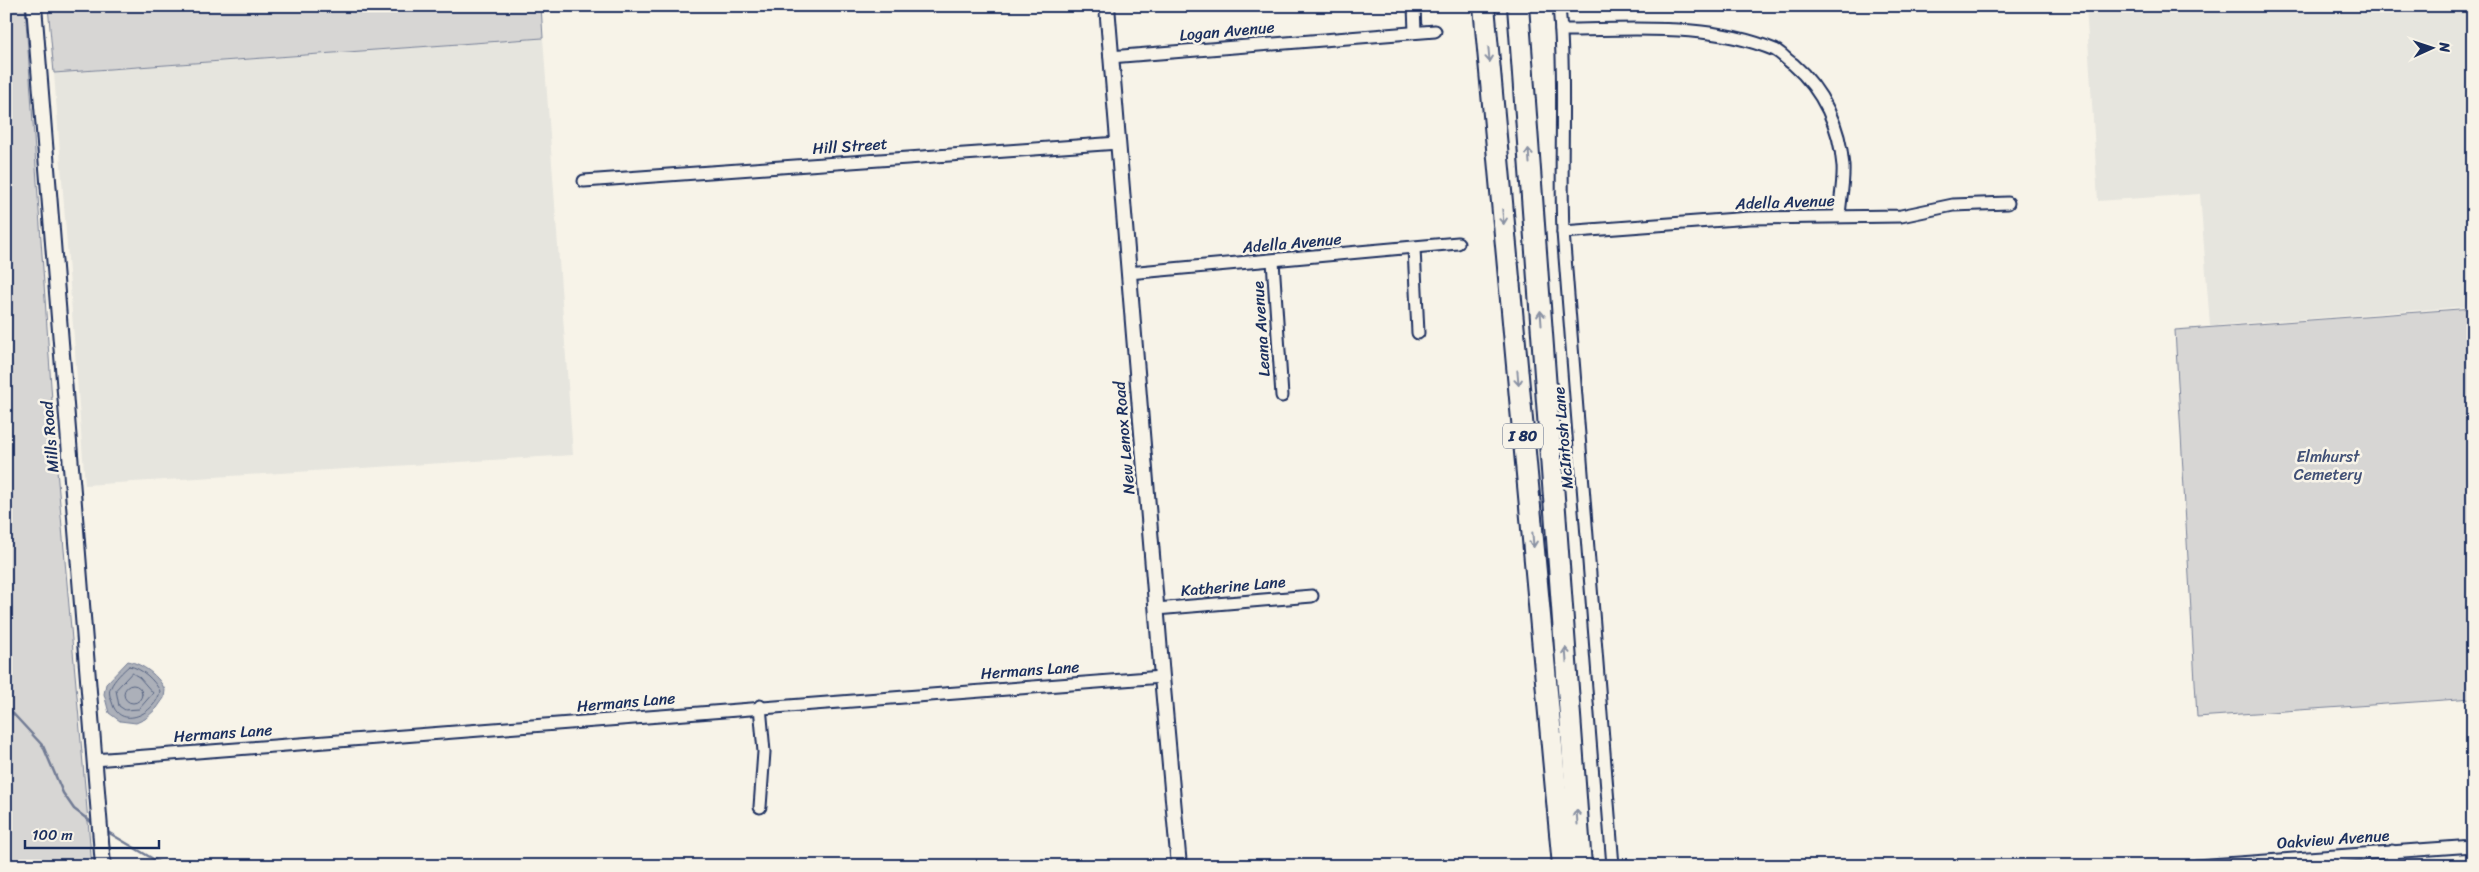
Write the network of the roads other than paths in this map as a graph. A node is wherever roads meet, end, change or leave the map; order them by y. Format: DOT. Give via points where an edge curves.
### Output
graph roads {
  1 [pos="34,6"];
  2 [pos="1107,6"];
  3 [pos="1414,6"];
  4 [pos="1484,6"];
  5 [pos="1518,6"];
  6 [pos="1558,6"];
  7 [pos="1561,30"];
  8 [pos="1436,31"];
  9 [pos="1415,32"];
  10 [pos="1110,57"];
  11 [pos="1118,143"];
  12 [pos="584,181"];
  13 [pos="2008,202"];
  14 [pos="1839,216"];
  15 [pos="1563,232"];
  16 [pos="1458,243"];
  17 [pos="1414,248"];
  18 [pos="1273,261"];
  19 [pos="1128,272"];
  20 [pos="1418,333"];
  21 [pos="1282,396"];
  22 [pos="1312,596"];
  23 [pos="1156,609"];
  24 [pos="1162,677"];
  25 [pos="760,706"];
  26 [pos="94,760"];
  27 [pos="760,807"];
  28 [pos="2473,846"];
  29 [pos="2392,851"];
  30 [pos="103,866"];
  31 [pos="1180,866"];
  32 [pos="1563,866"];
  33 [pos="1581,866"];
  34 [pos="1613,866"];
  35 [pos="2196,866"];
  36 [pos="2394,866"];
  1 -- 26 [label="street, Mills Road"];
  2 -- 10 [label="street, New Lenox Road"];
  3 -- 9 [label="street"];
  4 -- 32 [label="highway, I 80, one-way"];
  33 -- 5 [label="highway, I 80, one-way"];
  6 -- 7 [label="street, McIntosh Lane"];
  7 -- 14 [label="street" via="1662,29 1695,32 1735,38 1776,51 1809,78 1834,120 1843,167"];
  7 -- 15 [label="street, McIntosh Lane"];
  8 -- 9 [label="street, Logan Avenue"];
  9 -- 10 [label="street, Logan Avenue"];
  10 -- 11 [label="street, New Lenox Road"];
  11 -- 12 [label="street, Hill Street"];
  11 -- 19 [label="street, New Lenox Road"];
  13 -- 14 [label="street, Adella Avenue" via="1953,205 1901,216"];
  14 -- 15 [label="street, Adella Avenue" via="1750,218"];
  15 -- 34 [label="street, McIntosh Lane"];
  16 -- 17 [label="street, Adella Avenue"];
  17 -- 18 [label="street, Adella Avenue"];
  17 -- 20 [label="street"];
  18 -- 19 [label="street, Adella Avenue"];
  18 -- 21 [label="street, Leana Avenue"];
  19 -- 23 [label="street, New Lenox Road"];
  22 -- 23 [label="street, Katherine Lane"];
  23 -- 24 [label="street, New Lenox Road"];
  24 -- 25 [label="street, Hermans Lane"];
  24 -- 31 [label="street, New Lenox Road"];
  25 -- 26 [label="street, Hermans Lane"];
  25 -- 27 [label="street" via="764,752"];
  26 -- 30 [label="street, Mills Road"];
  28 -- 29 [label="street, Oakview Avenue"];
  29 -- 35 [label="street, Oakview Avenue"];
  29 -- 36 [label="street"];
}
